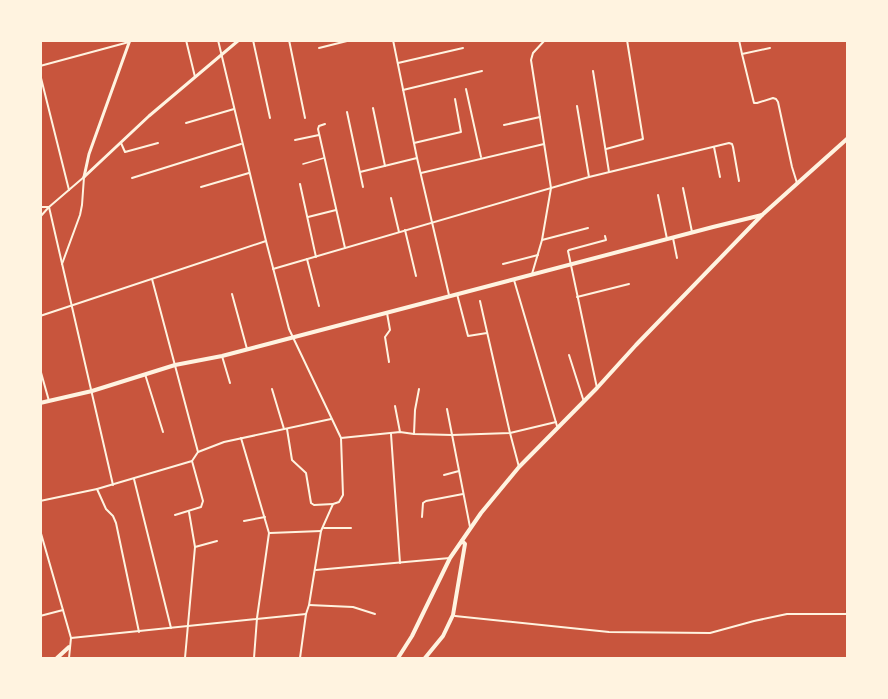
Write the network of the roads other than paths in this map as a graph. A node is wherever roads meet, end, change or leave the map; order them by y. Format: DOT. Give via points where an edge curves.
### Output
graph roads {
  1 [pos="186,40"];
  2 [pos="218,40"];
  3 [pos="239,40"];
  4 [pos="253,40"];
  5 [pos="288,40"];
  6 [pos="351,40"];
  7 [pos="393,40"];
  8 [pos="545,40"];
  9 [pos="627,40"];
  10 [pos="739,40"];
  11 [pos="130,41"];
  12 [pos="319,48"];
  13 [pos="463,48"];
  14 [pos="770,48"];
  15 [pos="742,54"];
  16 [pos="222,55"];
  17 [pos="397,63"];
  18 [pos="40,66"];
  19 [pos="482,71"];
  20 [pos="593,71"];
  21 [pos="40,74"];
  22 [pos="195,77"];
  23 [pos="466,89"];
  24 [pos="403,90"];
  25 [pos="454,99"];
  26 [pos="577,106"];
  27 [pos="374,108"];
  28 [pos="234,109"];
  29 [pos="347,112"];
  30 [pos="540,117"];
  31 [pos="270,118"];
  32 [pos="305,118"];
  33 [pos="186,123"];
  34 [pos="325,124"];
  35 [pos="504,125"];
  36 [pos="319,135"];
  37 [pos="848,138"];
  38 [pos="295,140"];
  39 [pos="121,143"];
  40 [pos="158,143"];
  41 [pos="414,143"];
  42 [pos="242,144"];
  43 [pos="545,144"];
  44 [pos="714,147"];
  45 [pos="606,149"];
  46 [pos="325,158"];
  47 [pos="417,158"];
  48 [pos="481,158"];
  49 [pos="303,164"];
  50 [pos="385,166"];
  51 [pos="249,172"];
  52 [pos="360,172"];
  53 [pos="609,172"];
  54 [pos="421,173"];
  55 [pos="84,177"];
  56 [pos="589,177"];
  57 [pos="720,177"];
  58 [pos="132,178"];
  59 [pos="739,181"];
  60 [pos="797,183"];
  61 [pos="300,184"];
  62 [pos="201,187"];
  63 [pos="363,187"];
  64 [pos="551,188"];
  65 [pos="683,188"];
  66 [pos="69,190"];
  67 [pos="658,195"];
  68 [pos="391,198"];
  69 [pos="40,207"];
  70 [pos="49,207"];
  71 [pos="336,210"];
  72 [pos="762,215"];
  73 [pos="40,217"];
  74 [pos="308,217"];
  75 [pos="434,222"];
  76 [pos="588,228"];
  77 [pos="405,230"];
  78 [pos="399,232"];
  79 [pos="692,232"];
  80 [pos="606,238"];
  81 [pos="670,239"];
  82 [pos="542,240"];
  83 [pos="266,242"];
  84 [pos="345,248"];
  85 [pos="538,255"];
  86 [pos="316,256"];
  87 [pos="677,258"];
  88 [pos="307,259"];
  89 [pos="62,264"];
  90 [pos="503,264"];
  91 [pos="572,265"];
  92 [pos="273,269"];
  93 [pos="532,275"];
  94 [pos="416,276"];
  95 [pos="152,279"];
  96 [pos="514,280"];
  97 [pos="629,284"];
  98 [pos="232,294"];
  99 [pos="457,294"];
  100 [pos="450,297"];
  101 [pos="577,297"];
  102 [pos="480,301"];
  103 [pos="73,305"];
  104 [pos="319,306"];
  105 [pos="387,313"];
  106 [pos="40,316"];
  107 [pos="487,333"];
  108 [pos="293,338"];
  109 [pos="247,349"];
  110 [pos="569,355"];
  111 [pos="222,356"];
  112 [pos="389,362"];
  113 [pos="175,365"];
  114 [pos="40,369"];
  115 [pos="145,374"];
  116 [pos="230,383"];
  117 [pos="597,388"];
  118 [pos="272,389"];
  119 [pos="418,389"];
  120 [pos="92,391"];
  121 [pos="49,401"];
  122 [pos="584,402"];
  123 [pos="40,403"];
  124 [pos="395,406"];
  125 [pos="447,409"];
  126 [pos="331,419"];
  127 [pos="556,422"];
  128 [pos="286,429"];
  129 [pos="558,429"];
  130 [pos="163,432"];
  131 [pos="400,432"];
  132 [pos="391,433"];
  133 [pos="510,433"];
  134 [pos="414,434"];
  135 [pos="452,435"];
  136 [pos="241,438"];
  137 [pos="341,438"];
  138 [pos="198,452"];
  139 [pos="192,461"];
  140 [pos="519,468"];
  141 [pos="459,471"];
  142 [pos="444,475"];
  143 [pos="134,479"];
  144 [pos="113,484"];
  145 [pos="97,489"];
  146 [pos="463,494"];
  147 [pos="40,501"];
  148 [pos="333,504"];
  149 [pos="189,512"];
  150 [pos="175,515"];
  151 [pos="422,517"];
  152 [pos="265,518"];
  153 [pos="244,521"];
  154 [pos="351,528"];
  155 [pos="471,528"];
  156 [pos="40,530"];
  157 [pos="322,530"];
  158 [pos="269,533"];
  159 [pos="217,541"];
  160 [pos="462,541"];
  161 [pos="195,547"];
  162 [pos="450,558"];
  163 [pos="400,563"];
  164 [pos="315,570"];
  165 [pos="309,605"];
  166 [pos="63,610"];
  167 [pos="306,614"];
  168 [pos="375,614"];
  169 [pos="848,614"];
  170 [pos="453,615"];
  171 [pos="40,616"];
  172 [pos="257,618"];
  173 [pos="189,625"];
  174 [pos="171,628"];
  175 [pos="139,632"];
  176 [pos="71,638"];
  177 [pos="69,647"];
  178 [pos="57,658"];
  179 [pos="69,658"];
  180 [pos="185,658"];
  181 [pos="254,658"];
  182 [pos="300,658"];
  183 [pos="398,658"];
  184 [pos="425,658"];
  1 -- 22 [label="street"];
  2 -- 16 [label="street"];
  3 -- 16 [label="street"];
  4 -- 31 [label="street"];
  5 -- 32 [label="street"];
  6 -- 12 [label="street"];
  7 -- 17 [label="street"];
  8 -- 30 [label="street" via="531,60"];
  9 -- 45 [label="street" via="643,139"];
  10 -- 15 [label="street"];
  11 -- 18 [label="street"];
  11 -- 55 [label="street"];
  13 -- 17 [label="street"];
  14 -- 15 [label="street"];
  15 -- 60 [label="street" via="754,103 774,98 778,102"];
  16 -- 22 [label="street"];
  16 -- 28 [label="street"];
  17 -- 24 [label="street"];
  19 -- 24 [label="street"];
  20 -- 45 [label="street"];
  21 -- 66 [label="street"];
  22 -- 39 [label="street"];
  23 -- 48 [label="street"];
  24 -- 41 [label="street"];
  25 -- 41 [label="street" via="461,133"];
  26 -- 56 [label="street"];
  27 -- 50 [label="street"];
  28 -- 33 [label="street"];
  28 -- 42 [label="street"];
  29 -- 52 [label="street"];
  30 -- 35 [label="street"];
  30 -- 43 [label="street"];
  34 -- 36 [label="street" via="318,127"];
  36 -- 38 [label="street"];
  36 -- 46 [label="street"];
  37 -- 60 [label="main road"];
  39 -- 40 [label="street" via="125,153"];
  39 -- 55 [label="street"];
  41 -- 47 [label="street"];
  42 -- 51 [label="street"];
  42 -- 58 [label="street"];
  43 -- 48 [label="street"];
  43 -- 64 [label="street"];
  44 -- 53 [label="street"];
  44 -- 57 [label="street"];
  44 -- 59 [label="street" via="732,144"];
  45 -- 53 [label="street"];
  46 -- 49 [label="lane"];
  46 -- 71 [label="street"];
  47 -- 50 [label="street"];
  47 -- 54 [label="street"];
  48 -- 54 [label="street"];
  50 -- 52 [label="street"];
  51 -- 62 [label="street"];
  51 -- 83 [label="street"];
  52 -- 63 [label="street"];
  53 -- 56 [label="street"];
  54 -- 75 [label="street"];
  55 -- 66 [label="street"];
  55 -- 89 [label="street" via="80,215"];
  56 -- 64 [label="street"];
  60 -- 72 [label="main road"];
  61 -- 74 [label="street"];
  64 -- 75 [label="street"];
  64 -- 82 [label="street"];
  65 -- 79 [label="street"];
  66 -- 70 [label="street"];
  67 -- 81 [label="street"];
  68 -- 78 [label="street"];
  69 -- 70 [label="street"];
  70 -- 73 [label="street"];
  70 -- 89 [label="street"];
  71 -- 74 [label="street"];
  71 -- 84 [label="street"];
  72 -- 79 [label="main road"];
  72 -- 117 [label="main road"];
  74 -- 86 [label="street"];
  75 -- 77 [label="street"];
  75 -- 100 [label="street"];
  76 -- 82 [label="street"];
  77 -- 78 [label="street"];
  77 -- 94 [label="street"];
  78 -- 84 [label="street"];
  79 -- 81 [label="main road"];
  80 -- 91 [label="street" via="569,250"];
  81 -- 87 [label="street"];
  81 -- 91 [label="main road"];
  82 -- 85 [label="street"];
  83 -- 92 [label="street"];
  83 -- 95 [label="street"];
  84 -- 86 [label="street"];
  85 -- 90 [label="street"];
  85 -- 93 [label="street"];
  86 -- 88 [label="street"];
  88 -- 92 [label="street"];
  88 -- 104 [label="street"];
  89 -- 103 [label="street"];
  91 -- 93 [label="main road"];
  91 -- 101 [label="street"];
  92 -- 108 [label="street"];
  93 -- 96 [label="main road"];
  95 -- 103 [label="street"];
  95 -- 113 [label="street"];
  96 -- 99 [label="main road"];
  96 -- 127 [label="street"];
  97 -- 101 [label="street"];
  98 -- 109 [label="street"];
  99 -- 100 [label="main road"];
  99 -- 107 [label="street" via="468,336"];
  100 -- 105 [label="main road"];
  101 -- 117 [label="street"];
  102 -- 107 [label="street"];
  103 -- 106 [label="street"];
  103 -- 120 [label="street"];
  105 -- 108 [label="main road"];
  105 -- 112 [label="street" via="390,330 385,338"];
  107 -- 133 [label="street"];
  108 -- 109 [label="main road"];
  108 -- 126 [label="street"];
  109 -- 111 [label="main road"];
  110 -- 122 [label="street"];
  111 -- 113 [label="main road"];
  111 -- 116 [label="street"];
  113 -- 115 [label="main road"];
  113 -- 138 [label="street"];
  114 -- 121 [label="street"];
  115 -- 120 [label="main road"];
  115 -- 130 [label="street"];
  117 -- 122 [label="main road"];
  118 -- 128 [label="street"];
  119 -- 134 [label="street"];
  120 -- 121 [label="main road"];
  120 -- 144 [label="street"];
  121 -- 123 [label="main road"];
  122 -- 129 [label="main road"];
  124 -- 131 [label="street"];
  125 -- 135 [label="street"];
  126 -- 128 [label="street"];
  126 -- 137 [label="street"];
  127 -- 129 [label="street"];
  127 -- 133 [label="street"];
  128 -- 136 [label="street"];
  128 -- 148 [label="street" via="292,460 306,473 311,503"];
  129 -- 140 [label="main road"];
  131 -- 132 [label="street"];
  131 -- 134 [label="street"];
  132 -- 137 [label="street"];
  132 -- 163 [label="street"];
  133 -- 135 [label="street"];
  133 -- 140 [label="street"];
  134 -- 135 [label="street"];
  135 -- 141 [label="street"];
  136 -- 138 [label="street"];
  136 -- 152 [label="street"];
  137 -- 148 [label="street" via="343,495"];
  138 -- 139 [label="street"];
  139 -- 143 [label="street"];
  139 -- 149 [label="street" via="203,503"];
  140 -- 155 [label="main road"];
  141 -- 142 [label="street"];
  141 -- 146 [label="street"];
  143 -- 144 [label="street"];
  143 -- 174 [label="street"];
  144 -- 145 [label="street"];
  145 -- 147 [label="street"];
  145 -- 175 [label="street" via="116,523"];
  146 -- 151 [label="street" via="424,502"];
  146 -- 155 [label="street"];
  148 -- 157 [label="street"];
  149 -- 150 [label="street"];
  149 -- 161 [label="street"];
  152 -- 153 [label="street"];
  152 -- 158 [label="street"];
  154 -- 157 [label="street"];
  155 -- 160 [label="main road"];
  156 -- 166 [label="street"];
  157 -- 158 [label="street"];
  157 -- 164 [label="street"];
  158 -- 172 [label="street"];
  159 -- 161 [label="street"];
  160 -- 162 [label="main road"];
  160 -- 170 [label="main road" via="465,544"];
  161 -- 173 [label="street"];
  162 -- 163 [label="street"];
  162 -- 183 [label="main road"];
  163 -- 164 [label="street"];
  164 -- 165 [label="street"];
  165 -- 167 [label="street"];
  165 -- 168 [label="street" via="353,607"];
  166 -- 171 [label="street"];
  166 -- 176 [label="street"];
  167 -- 172 [label="street"];
  167 -- 182 [label="street"];
  169 -- 170 [label="street" via="787,614 710,633 609,632"];
  170 -- 184 [label="main road" via="443,636"];
  172 -- 173 [label="street"];
  172 -- 181 [label="street"];
  173 -- 174 [label="street"];
  173 -- 180 [label="street"];
  174 -- 175 [label="street"];
  175 -- 176 [label="street"];
  176 -- 177 [label="street"];
  177 -- 178 [label="main road"];
  177 -- 179 [label="street"];
}
